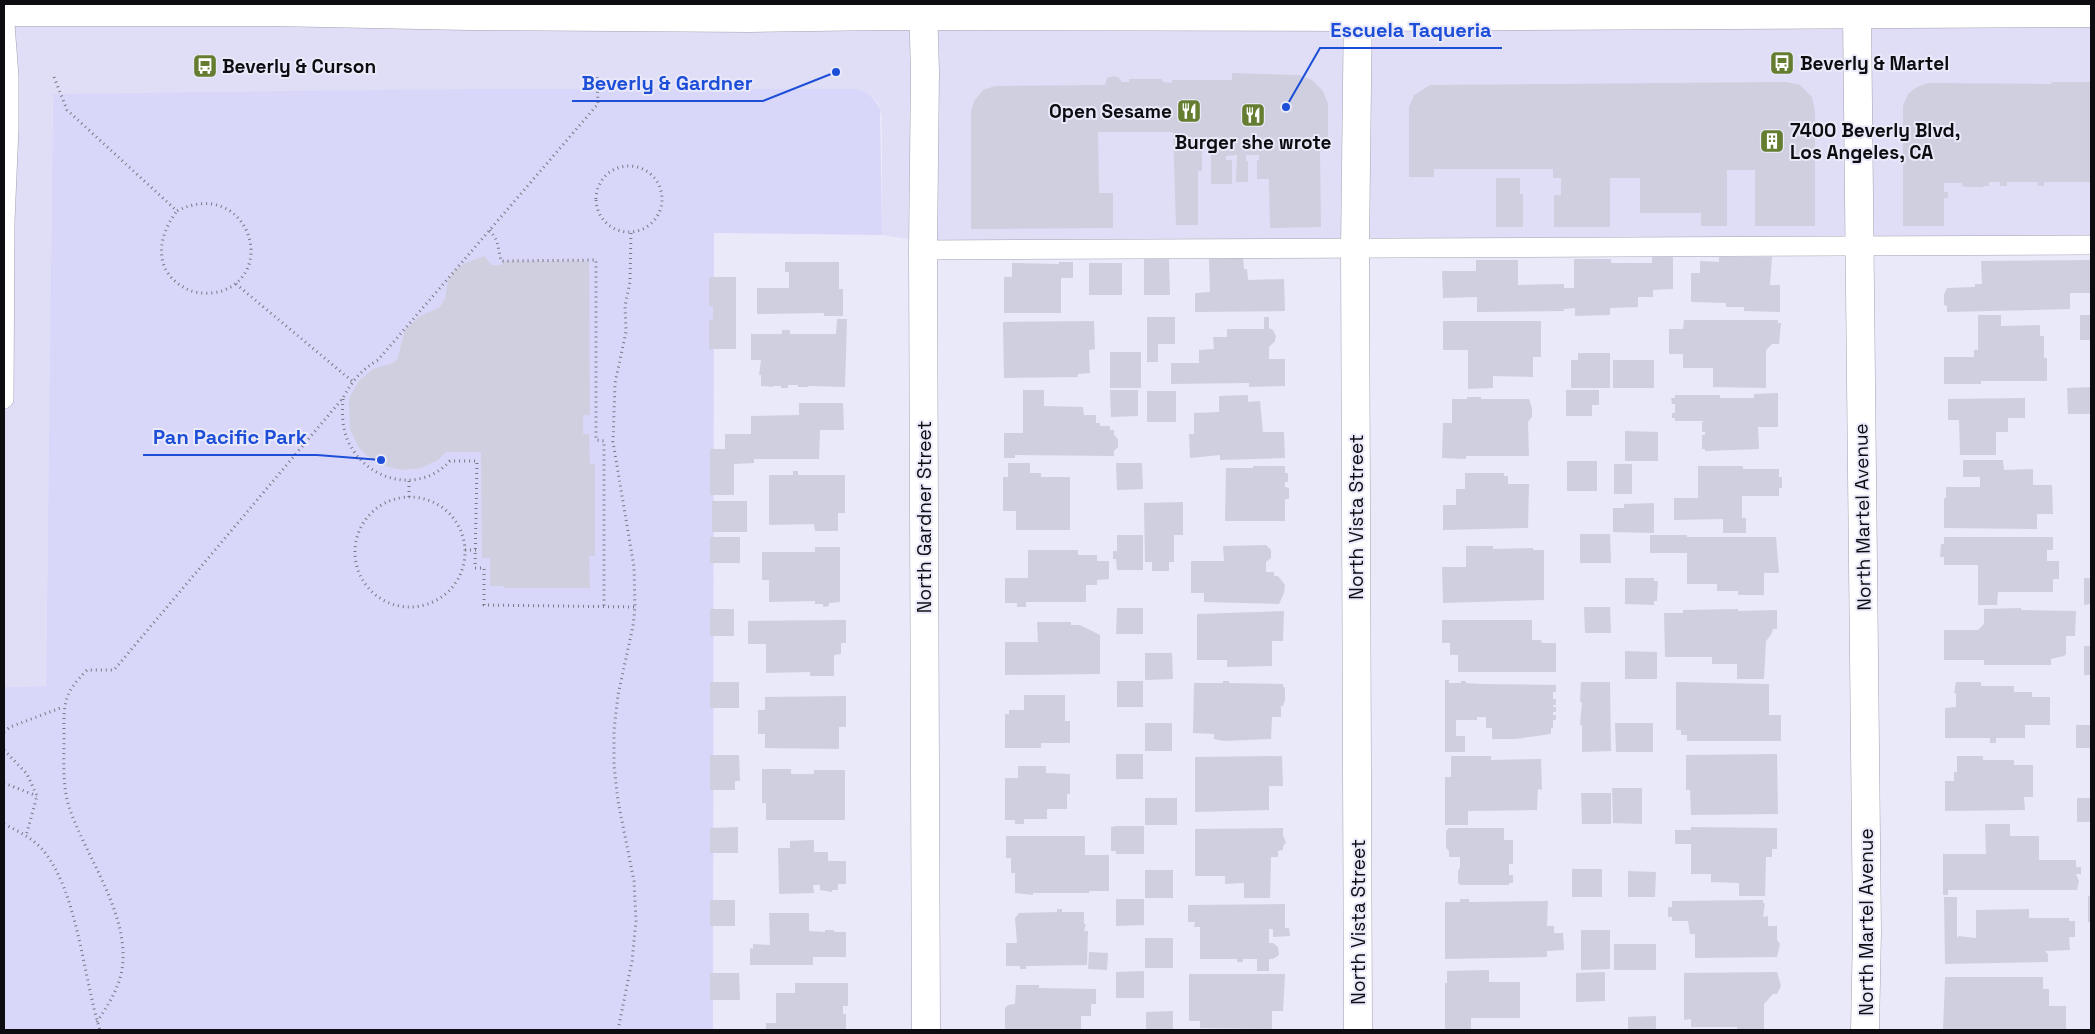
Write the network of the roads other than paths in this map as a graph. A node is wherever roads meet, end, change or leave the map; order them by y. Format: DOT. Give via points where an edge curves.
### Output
graph roads {
  1 [pos="4,4"];
  2 [pos="1857,9"];
  3 [pos="468,10"];
  4 [pos="923,10"];
  5 [pos="1026,10"];
  6 [pos="1358,10"];
  7 [pos="4,12"];
  8 [pos="2091,13"];
  9 [pos="7,128"];
  10 [pos="1860,245"];
  11 [pos="2091,245"];
  12 [pos="1355,248"];
  13 [pos="924,250"];
  14 [pos="4,399"];
  15 [pos="926,1030"];
  16 [pos="1358,1030"];
  17 [pos="1865,1030"];
  1 -- 7 [label="street"];
  2 -- 6 [label="street"];
  2 -- 8 [label="street"];
  2 -- 10 [label="street, North Martel Avenue"];
  3 -- 4 [label="street"];
  3 -- 7 [label="street"];
  4 -- 5 [label="street"];
  4 -- 13 [label="street, North Gardner Street"];
  5 -- 6 [label="street"];
  6 -- 12 [label="street, North Vista Street"];
  7 -- 9 [label="lane"];
  9 -- 14 [label="lane"];
  10 -- 11 [label="lane"];
  10 -- 12 [label="lane"];
  10 -- 17 [label="street, North Martel Avenue" via="1867,912"];
  12 -- 13 [label="lane"];
  12 -- 16 [label="street, North Vista Street"];
  13 -- 15 [label="street, North Gardner Street"];
}
